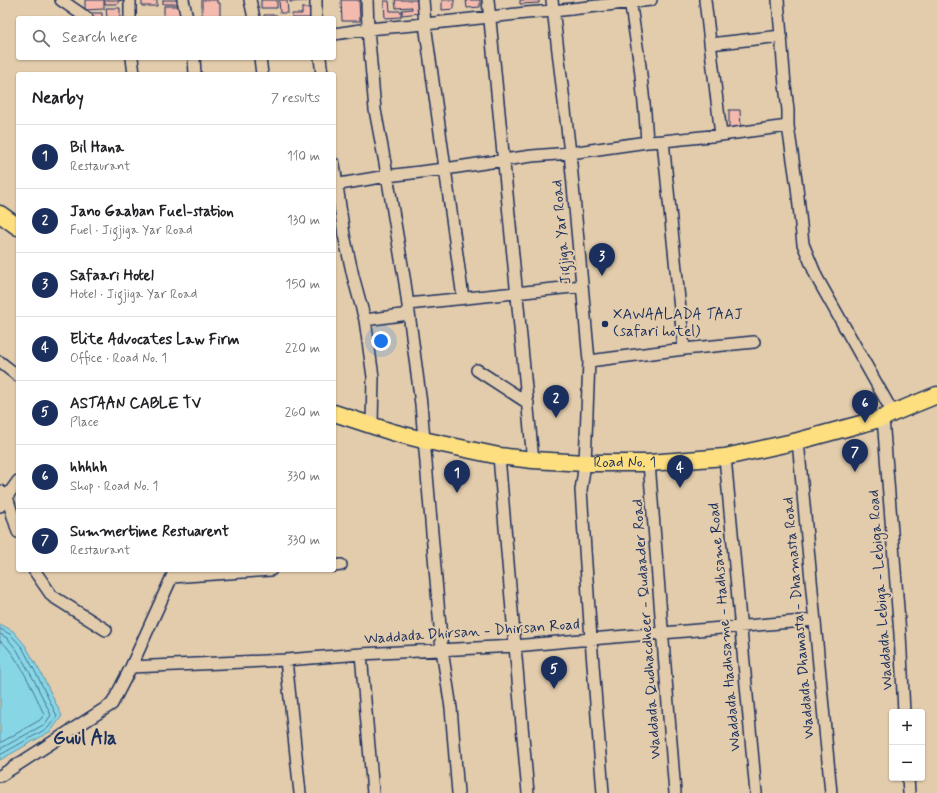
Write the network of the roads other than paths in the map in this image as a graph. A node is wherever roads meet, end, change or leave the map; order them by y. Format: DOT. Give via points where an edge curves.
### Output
graph roads {
  1 [pos="61,0"];
  2 [pos="78,0"];
  3 [pos="130,0"];
  4 [pos="183,0"];
  5 [pos="250,0"];
  6 [pos="316,0"];
  7 [pos="367,0"];
  8 [pos="423,0"];
  9 [pos="488,0"];
  10 [pos="651,0"];
  11 [pos="704,0"];
  12 [pos="778,0"];
  13 [pos="630,1"];
  14 [pos="553,6"];
  15 [pos="83,16"];
  16 [pos="130,16"];
  17 [pos="187,16"];
  18 [pos="254,16"];
  19 [pos="316,16"];
  20 [pos="490,17"];
  21 [pos="425,24"];
  22 [pos="368,29"];
  23 [pos="336,34"];
  24 [pos="781,36"];
  25 [pos="710,44"];
  26 [pos="132,60"];
  27 [pos="194,60"];
  28 [pos="260,60"];
  29 [pos="320,60"];
  30 [pos="134,72"];
  31 [pos="195,72"];
  32 [pos="262,72"];
  33 [pos="322,72"];
  34 [pos="788,126"];
  35 [pos="721,135"];
  36 [pos="663,141"];
  37 [pos="647,142"];
  38 [pos="570,153"];
  39 [pos="504,160"];
  40 [pos="445,169"];
  41 [pos="387,176"];
  42 [pos="336,185"];
  43 [pos="336,191"];
  44 [pos="0,214"];
  45 [pos="16,226"];
  46 [pos="582,286"];
  47 [pos="517,292"];
  48 [pos="463,298"];
  49 [pos="408,309"];
  50 [pos="365,320"];
  51 [pos="754,342"];
  52 [pos="684,349"];
  53 [pos="589,361"];
  54 [pos="0,362"];
  55 [pos="477,370"];
  56 [pos="16,374"];
  57 [pos="937,396"];
  58 [pos="528,403"];
  59 [pos="336,414"];
  60 [pos="888,416"];
  61 [pos="372,425"];
  62 [pos="423,440"];
  63 [pos="798,441"];
  64 [pos="499,456"];
  65 [pos="725,457"];
  66 [pos="533,460"];
  67 [pos="585,463"];
  68 [pos="649,463"];
  69 [pos="16,485"];
  70 [pos="2,498"];
  71 [pos="16,528"];
  72 [pos="35,572"];
  73 [pos="206,572"];
  74 [pos="173,573"];
  75 [pos="815,620"];
  76 [pos="740,626"];
  77 [pos="106,630"];
  78 [pos="663,633"];
  79 [pos="591,639"];
  80 [pos="514,646"];
  81 [pos="442,650"];
  82 [pos="361,654"];
  83 [pos="286,660"];
  84 [pos="131,666"];
  85 [pos="904,709"];
  86 [pos="0,776"];
  87 [pos="908,781"];
  88 [pos="300,793"];
  89 [pos="373,793"];
  90 [pos="458,793"];
  91 [pos="528,793"];
  92 [pos="603,793"];
  93 [pos="675,793"];
  94 [pos="756,793"];
  95 [pos="831,793"];
  96 [pos="909,793"];
  1 -- 15 [label="street"];
  2 -- 15 [label="street"];
  3 -- 16 [label="street"];
  4 -- 17 [label="street"];
  5 -- 18 [label="street"];
  6 -- 19 [label="street"];
  7 -- 22 [label="street"];
  8 -- 21 [label="street"];
  9 -- 20 [label="street"];
  10 -- 13 [label="street"];
  11 -- 25 [label="street"];
  12 -- 24 [label="street"];
  13 -- 14 [label="street"];
  13 -- 37 [label="street" via="640,66"];
  14 -- 20 [label="street" via="526,13"];
  14 -- 38 [label="street, Jigjiga Yar Road"];
  20 -- 21 [label="street"];
  20 -- 39 [label="street"];
  21 -- 22 [label="street"];
  21 -- 40 [label="street"];
  22 -- 23 [label="street"];
  22 -- 41 [label="street" via="374,110"];
  24 -- 25 [label="street"];
  24 -- 34 [label="street"];
  25 -- 35 [label="street"];
  26 -- 30 [label="street"];
  27 -- 31 [label="street"];
  28 -- 32 [label="street"];
  29 -- 33 [label="street"];
  34 -- 35 [label="street"];
  34 -- 60 [label="street" via="803,244 817,278"];
  35 -- 36 [label="street"];
  36 -- 37 [label="street"];
  36 -- 52 [label="street"];
  37 -- 38 [label="street"];
  38 -- 39 [label="street"];
  38 -- 46 [label="street, Jigjiga Yar Road"];
  39 -- 40 [label="street"];
  39 -- 47 [label="street"];
  40 -- 41 [label="street"];
  40 -- 48 [label="street"];
  41 -- 42 [label="street"];
  41 -- 49 [label="street"];
  43 -- 50 [label="street" via="353,276"];
  44 -- 45 [label="highway"];
  46 -- 47 [label="street"];
  46 -- 53 [label="street, Jigjiga Yar Road"];
  47 -- 48 [label="street"];
  47 -- 58 [label="street"];
  48 -- 49 [label="street"];
  49 -- 50 [label="street"];
  49 -- 62 [label="street" via="421,404"];
  50 -- 61 [label="street" via="373,377"];
  51 -- 52 [label="street"];
  52 -- 53 [label="street"];
  53 -- 67 [label="street, Jigjiga Yar Road"];
  54 -- 56 [label="street"];
  55 -- 58 [label="street"];
  57 -- 60 [label="highway, Road No. 1"];
  58 -- 66 [label="street"];
  59 -- 61 [label="highway, Road No. 1"];
  60 -- 63 [label="highway, Road No. 1"];
  60 -- 85 [label="street, Waddada Lebiga - Lebiga Road"];
  61 -- 62 [label="highway, Road No. 1"];
  62 -- 64 [label="highway, Road No. 1"];
  62 -- 81 [label="street"];
  63 -- 65 [label="highway, Road No. 1"];
  63 -- 75 [label="street, Waddada Dhamasta - Dhamasta Road"];
  64 -- 66 [label="highway, Road No. 1"];
  64 -- 80 [label="street"];
  65 -- 68 [label="highway, Road No. 1"];
  65 -- 76 [label="street, Waddada Hadhsame - Hadhsame Road"];
  66 -- 67 [label="highway, Road No. 1"];
  67 -- 68 [label="highway, Road No. 1"];
  67 -- 79 [label="street, Jigjiga Yar Road" via="581,490"];
  68 -- 78 [label="street, Waddada Qudhacdheer - Qudaader Road"];
  69 -- 70 [label="street"];
  70 -- 71 [label="street"];
  72 -- 77 [label="street" via="52,596"];
  73 -- 74 [label="street"];
  74 -- 84 [label="street"];
  75 -- 76 [label="street, Waddada Dhirsan - Dhirsan Road"];
  75 -- 95 [label="street, Waddada Dhamasta - Dhamasta Road"];
  76 -- 78 [label="street, Waddada Dhirsan - Dhirsan Road"];
  76 -- 94 [label="street, Waddada Hadhsame - Hadhsame Road"];
  78 -- 79 [label="street, Waddada Dhirsan - Dhirsan Road"];
  78 -- 93 [label="street, Waddada Qudhacdheer - Qudaader Road"];
  79 -- 80 [label="street, Waddada Dhirsan - Dhirsan Road"];
  79 -- 92 [label="street, Jigjiga Yar Road"];
  80 -- 81 [label="street, Waddada Dhirsan - Dhirsan Road"];
  80 -- 91 [label="street"];
  81 -- 82 [label="street, Waddada Dhirsan - Dhirsan Road"];
  81 -- 90 [label="street" via="451,708"];
  82 -- 83 [label="street, Waddada Dhirsan - Dhirsan Road"];
  82 -- 89 [label="street"];
  83 -- 84 [label="street, Waddada Dhirsan - Dhirsan Road"];
  83 -- 88 [label="street"];
  84 -- 86 [label="street" via="112,704"];
  87 -- 96 [label="street"];
}
